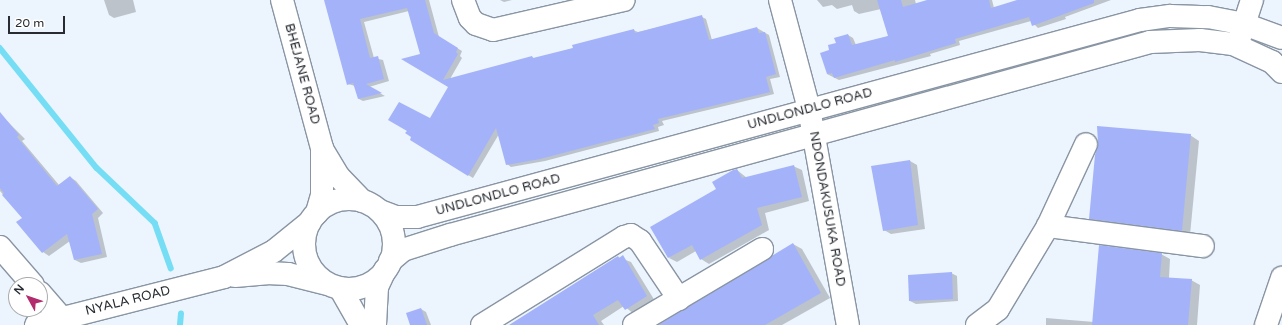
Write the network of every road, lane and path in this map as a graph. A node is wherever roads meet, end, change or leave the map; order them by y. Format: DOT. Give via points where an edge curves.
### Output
graph roads {
  1 [pos="282,0"];
  2 [pos="463,0"];
  3 [pos="624,0"];
  4 [pos="780,0"];
  5 [pos="1252,0"];
  6 [pos="1244,24"];
  7 [pos="1282,38"];
  8 [pos="1238,46"];
  9 [pos="1282,72"];
  10 [pos="809,109"];
  11 [pos="814,137"];
  12 [pos="1086,144"];
  13 [pos="322,148"];
  14 [pos="371,206"];
  15 [pos="313,218"];
  16 [pos="1048,226"];
  17 [pos="1203,246"];
  18 [pos="0,247"];
  19 [pos="762,249"];
  20 [pos="388,266"];
  21 [pos="26,277"];
  22 [pos="221,277"];
  23 [pos="1282,278"];
  24 [pos="334,286"];
  25 [pos="679,299"];
  26 [pos="48,301"];
  27 [pos="62,318"];
  28 [pos="36,325"];
  29 [pos="361,325"];
  30 [pos="375,325"];
  31 [pos="482,325"];
  32 [pos="634,325"];
  33 [pos="848,325"];
  34 [pos="977,325"];
  35 [pos="1266,325"];
  1 -- 13 [label="main road, BHEJANE ROAD"];
  2 -- 3 [label="main road" via="470,18 476,24 493,30"];
  4 -- 10 [label="main road, NDONDAKUSUKA ROAD"];
  5 -- 6 [label="main road"];
  6 -- 7 [label="main road, UNDLONDLO ROAD"];
  6 -- 8 [label="main road"];
  6 -- 10 [label="main road, UNDLONDLO ROAD" via="1208,17 1170,16 1140,20"];
  8 -- 9 [label="main road, UNDLONDLO ROAD" via="1272,62"];
  8 -- 11 [label="main road, UNDLONDLO ROAD" via="1200,40 1150,42"];
  10 -- 11 [label="main road, NDONDAKUSUKA ROAD"];
  10 -- 14 [label="main road, UNDLONDLO ROAD" via="417,217 396,217"];
  11 -- 20 [label="main road, UNDLONDLO ROAD" via="403,250"];
  11 -- 33 [label="main road, NDONDAKUSUKA ROAD"];
  12 -- 16 [label="main road"];
  13 -- 14 [label="main road, BHEJANE ROAD" via="339,177"];
  13 -- 15 [label="main road, BHEJANE ROAD" via="322,195"];
  14 -- 15 [label="main road" via="338,201"];
  14 -- 20 [label="main road" via="386,220 394,240"];
  15 -- 22 [label="main road, NYALA ROAD" via="274,251"];
  15 -- 24 [label="main road" via="304,246 306,257 311,268"];
  16 -- 17 [label="main road"];
  16 -- 34 [label="main road" via="998,309"];
  18 -- 21 [label="main road"];
  19 -- 25 [label="main road"];
  20 -- 24 [label="main road" via="365,286"];
  20 -- 30 [label="main road" via="377,287"];
  22 -- 24 [label="main road, NYALA ROAD" via="288,274"];
  22 -- 27 [label="main road, NYALA ROAD"];
  23 -- 35 [label="main road"];
  24 -- 29 [label="main road"];
  25 -- 31 [label="main road" via="640,241 631,235"];
  25 -- 32 [label="main road"];
  26 -- 27 [label="main road"];
  27 -- 28 [label="main road, NYALA ROAD"];
}
